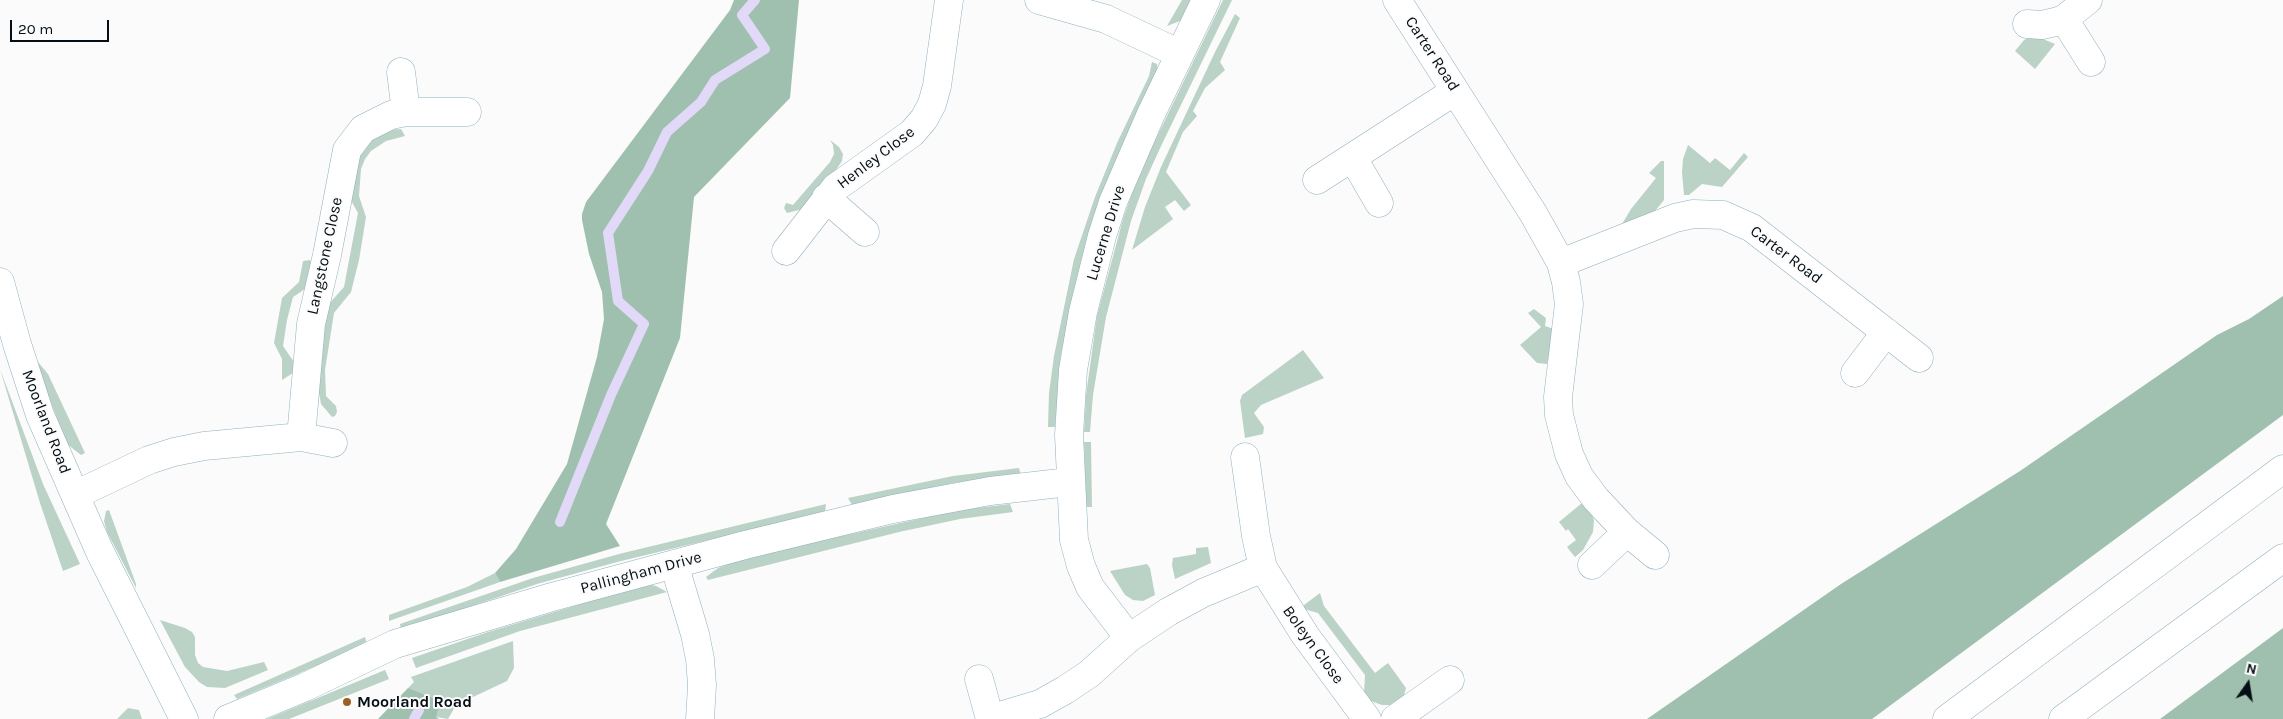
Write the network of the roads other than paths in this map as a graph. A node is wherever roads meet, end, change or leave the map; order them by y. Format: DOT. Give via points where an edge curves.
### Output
graph roads {
  1 [pos="949,0"];
  2 [pos="1039,0"];
  3 [pos="1206,0"];
  4 [pos="1397,0"];
  5 [pos="2088,0"];
  6 [pos="2064,19"];
  7 [pos="2027,24"];
  8 [pos="1180,54"];
  9 [pos="2091,62"];
  10 [pos="401,72"];
  11 [pos="1455,91"];
  12 [pos="406,112"];
  13 [pos="467,112"];
  14 [pos="1353,158"];
  15 [pos="1316,180"];
  16 [pos="826,198"];
  17 [pos="1378,203"];
  18 [pos="865,232"];
  19 [pos="786,251"];
  20 [pos="1561,262"];
  21 [pos="0,282"];
  22 [pos="1886,332"];
  23 [pos="1919,358"];
  24 [pos="1855,373"];
  25 [pos="301,437"];
  26 [pos="333,443"];
  27 [pos="1245,457"];
  28 [pos="2283,468"];
  29 [pos="1069,482"];
  30 [pos="75,495"];
  31 [pos="1627,532"];
  32 [pos="1655,555"];
  33 [pos="2283,558"];
  34 [pos="674,564"];
  35 [pos="1592,565"];
  36 [pos="1263,568"];
  37 [pos="1128,638"];
  38 [pos="979,679"];
  39 [pos="1450,680"];
  40 [pos="184,719"];
  41 [pos="228,719"];
  42 [pos="700,719"];
  43 [pos="990,719"];
  44 [pos="1367,719"];
  45 [pos="1395,719"];
  46 [pos="1947,719"];
  47 [pos="2063,719"];
  1 -- 16 [label="main road, Henley Close" via="937,86 924,119 912,133 848,178"];
  2 -- 8 [label="main road" via="1106,19"];
  3 -- 8 [label="main road, Lucerne Drive"];
  4 -- 11 [label="main road, Carter Road"];
  5 -- 6 [label="main road"];
  6 -- 7 [label="main road" via="2042,25"];
  6 -- 9 [label="main road"];
  8 -- 29 [label="main road, Lucerne Drive" via="1130,161 1102,236 1073,370 1068,435"];
  10 -- 12 [label="main road"];
  11 -- 14 [label="main road"];
  11 -- 20 [label="main road, Carter Road" via="1533,212"];
  12 -- 13 [label="main road, Langstone Close"];
  12 -- 25 [label="main road, Langstone Close" via="375,121 363,129 347,150 311,324"];
  14 -- 15 [label="main road"];
  14 -- 17 [label="main road"];
  16 -- 18 [label="main road, Henley Close"];
  16 -- 19 [label="main road, Henley Close"];
  20 -- 22 [label="main road, Carter Road" via="1674,218 1693,214 1722,215 1752,228"];
  20 -- 31 [label="main road, Carter Road" via="1569,304 1558,397 1563,431 1569,454 1580,476 1596,499"];
  21 -- 30 [label="main road, Moorland Road" via="40,415"];
  22 -- 23 [label="main road, Carter Road"];
  22 -- 24 [label="main road"];
  25 -- 26 [label="main road"];
  25 -- 30 [label="main road" via="174,452 149,460"];
  27 -- 36 [label="main road, Boleyn Close"];
  28 -- 46 [label="main road"];
  29 -- 34 [label="main road, Pallingham Drive" via="990,490 942,499"];
  29 -- 37 [label="main road" via="1074,540 1081,566 1100,602"];
  30 -- 40 [label="main road, Moorland Road"];
  31 -- 32 [label="main road, Carter Road"];
  31 -- 35 [label="main road"];
  33 -- 47 [label="main road"];
  34 -- 41 [label="main road, Pallingham Drive" via="395,644"];
  34 -- 42 [label="main road" via="696,634 702,685"];
  36 -- 37 [label="main road" via="1203,593"];
  36 -- 44 [label="main road, Boleyn Close" via="1305,635"];
  37 -- 43 [label="main road" via="1089,674 1065,690 1040,704"];
  38 -- 43 [label="main road"];
  39 -- 45 [label="main road"];
}
